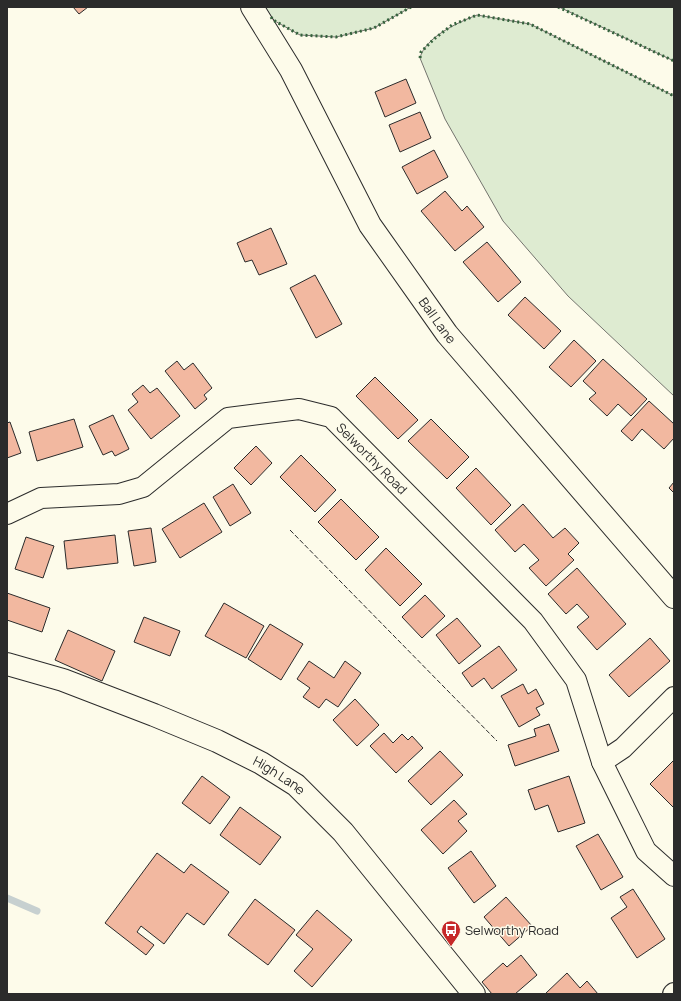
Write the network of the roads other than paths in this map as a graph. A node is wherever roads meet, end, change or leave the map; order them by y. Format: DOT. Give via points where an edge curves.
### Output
graph roads {
  1 [pos="252,7"];
  2 [pos="7,514"];
  3 [pos="674,597"];
  4 [pos="7,664"];
  5 [pos="674,697"];
  6 [pos="602,762"];
  7 [pos="674,876"];
  8 [pos="474,994"];
  1 -- 3 [label="street, Ball Lane" via="291,70 370,226 447,334"];
  2 -- 6 [label="street, Selworthy Road" via="41,498 119,494 143,487 228,418 299,409 331,417 533,621 576,680"];
  4 -- 8 [label="street, High Lane" via="63,680 182,727 261,763 296,785 343,832"];
  5 -- 6 [label="street" via="623,748"];
  6 -- 7 [label="street, Selworthy Road" via="646,850"];
}
